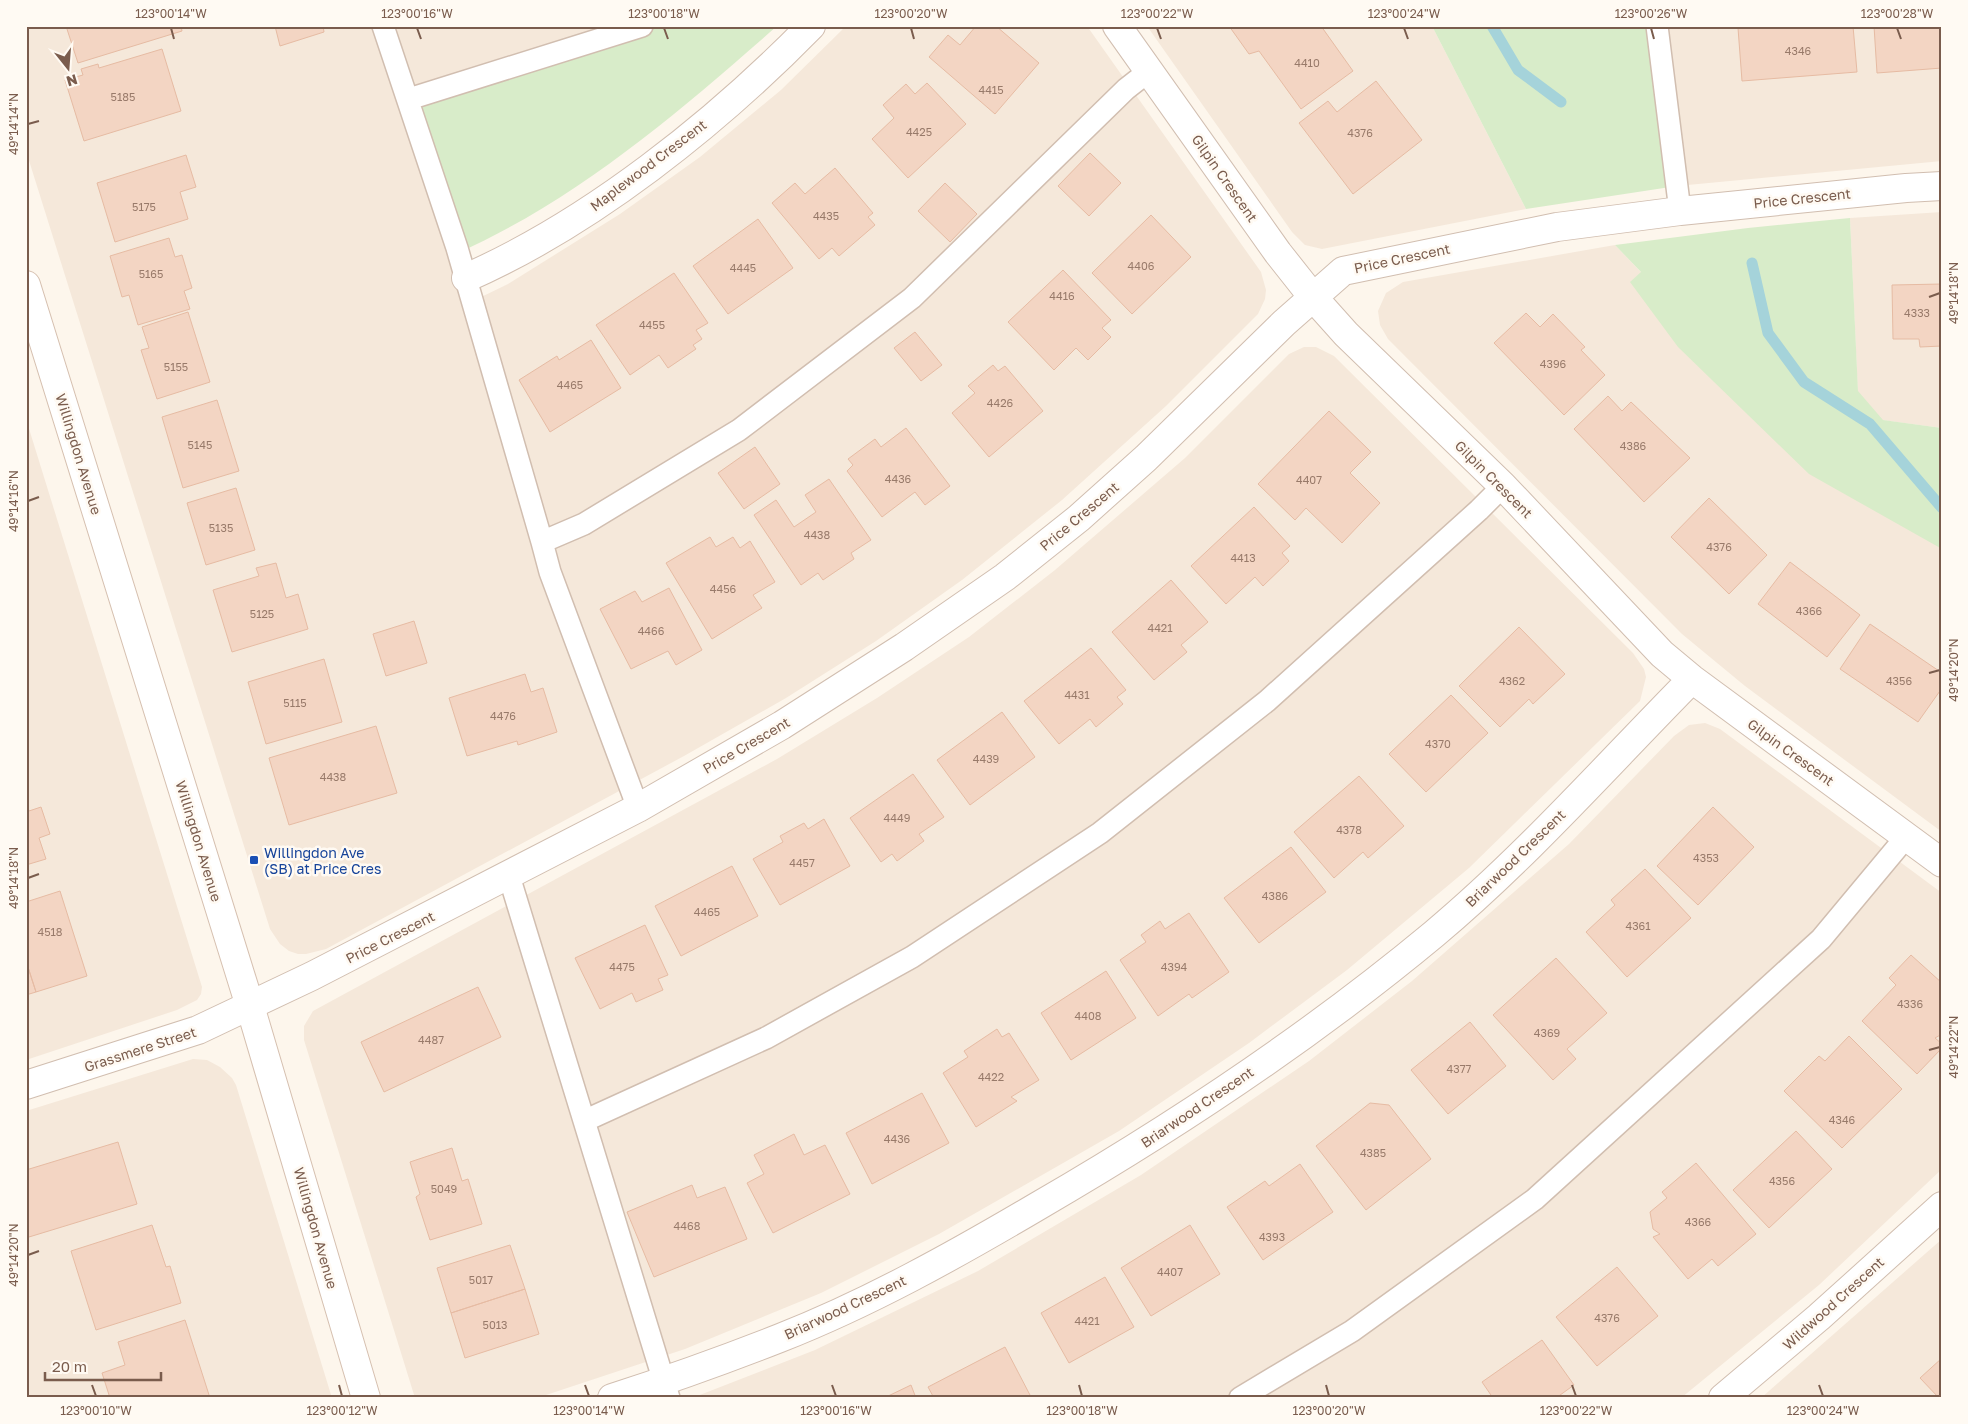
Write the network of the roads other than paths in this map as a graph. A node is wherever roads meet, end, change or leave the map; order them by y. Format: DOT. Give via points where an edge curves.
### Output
graph roads {
  1 [pos="383,26"];
  2 [pos="642,26"];
  3 [pos="811,26"];
  4 [pos="1117,26"];
  5 [pos="1657,26"];
  6 [pos="1149,71"];
  7 [pos="409,99"];
  8 [pos="1942,186"];
  9 [pos="1680,211"];
  10 [pos="466,278"];
  11 [pos="26,285"];
  12 [pos="1312,296"];
  13 [pos="1503,486"];
  14 [pos="542,542"];
  15 [pos="1692,679"];
  16 [pos="638,808"];
  17 [pos="1906,837"];
  18 [pos="1942,863"];
  19 [pos="509,876"];
  20 [pos="250,1006"];
  21 [pos="26,1085"];
  22 [pos="584,1121"];
  23 [pos="1942,1206"];
  24 [pos="666,1389"];
  25 [pos="366,1398"];
  26 [pos="612,1398"];
  27 [pos="1240,1398"];
  28 [pos="1723,1398"];
  1 -- 7 [label="lane"];
  2 -- 7 [label="lane"];
  3 -- 10 [label="street, Maplewood Crescent" via="763,75 615,193 501,263"];
  4 -- 6 [label="street, Gilpin Crescent"];
  5 -- 9 [label="lane"];
  6 -- 12 [label="street, Gilpin Crescent"];
  6 -- 14 [label="lane" via="912,298 739,430 584,524"];
  7 -- 10 [label="lane"];
  8 -- 9 [label="street, Price Crescent"];
  9 -- 12 [label="street, Price Crescent" via="1558,227 1358,267 1343,271"];
  10 -- 14 [label="lane"];
  11 -- 20 [label="street, Willingdon Avenue"];
  12 -- 13 [label="street, Gilpin Crescent" via="1346,334"];
  12 -- 16 [label="street, Price Crescent" via="1146,458 1006,577 782,725"];
  13 -- 15 [label="street, Gilpin Crescent" via="1662,654"];
  13 -- 22 [label="lane" via="1267,702 1100,833 912,957 766,1038"];
  14 -- 16 [label="lane" via="550,572"];
  15 -- 17 [label="street, Gilpin Crescent"];
  15 -- 24 [label="street, Briarwood Crescent" via="1531,846 1434,933 1326,1018 1225,1090 1119,1159 885,1290"];
  16 -- 19 [label="street, Price Crescent"];
  17 -- 18 [label="street, Gilpin Crescent"];
  17 -- 27 [label="lane" via="1821,939 1535,1199 1352,1331"];
  19 -- 20 [label="street, Price Crescent"];
  19 -- 22 [label="lane"];
  20 -- 21 [label="street, Grassmere Street" via="198,1030"];
  20 -- 25 [label="street, Willingdon Avenue"];
  22 -- 24 [label="lane"];
  23 -- 28 [label="street, Wildwood Crescent"];
  24 -- 26 [label="street, Briarwood Crescent"];
}
